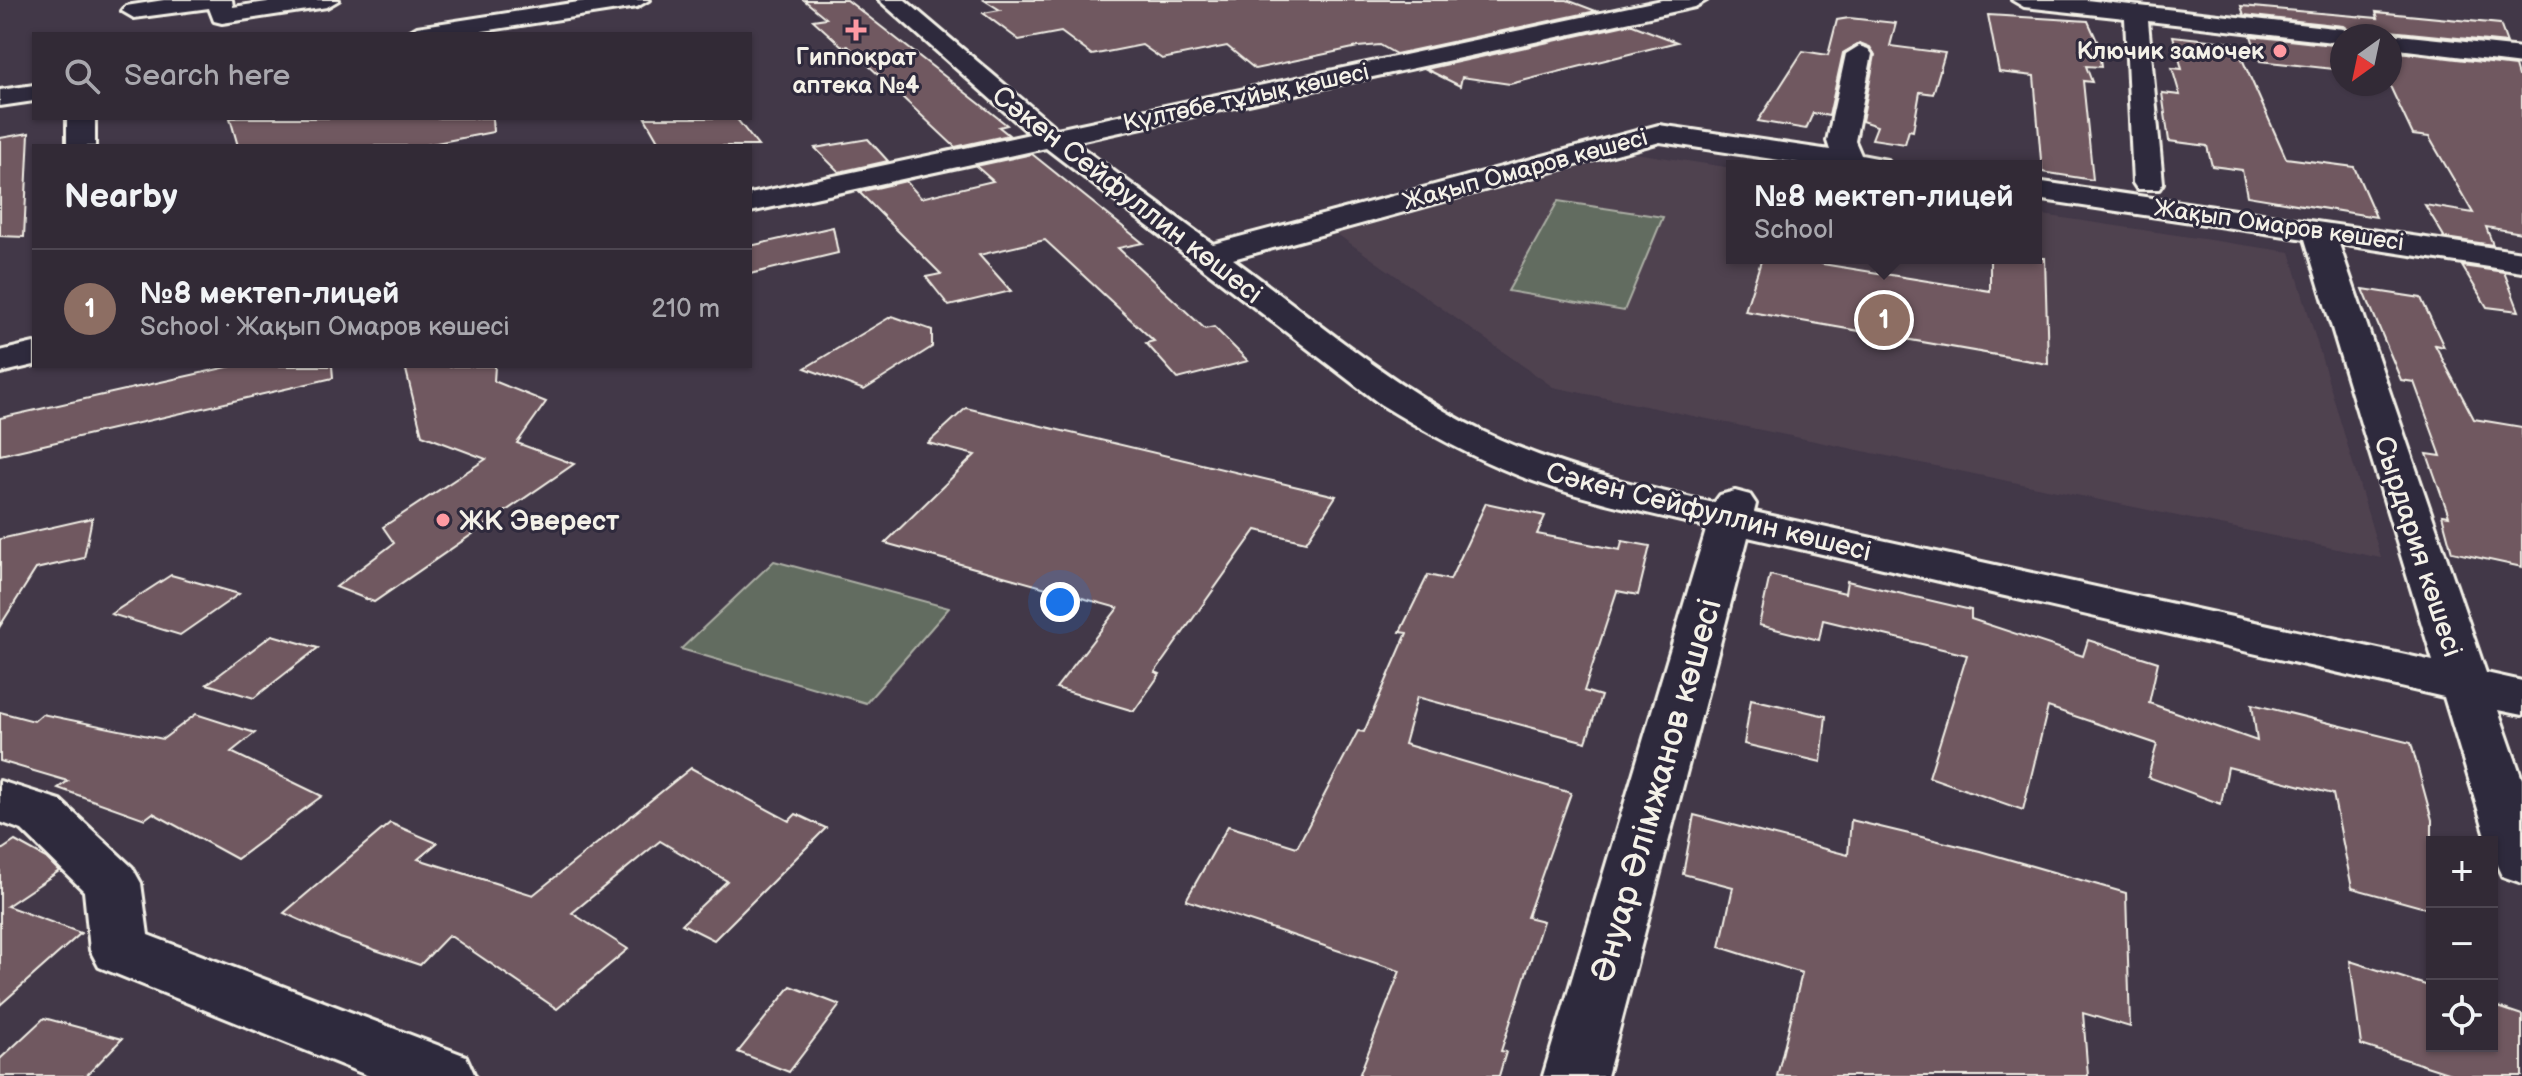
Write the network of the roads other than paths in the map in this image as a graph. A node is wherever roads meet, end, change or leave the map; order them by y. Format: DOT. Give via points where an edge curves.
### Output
graph roads {
  1 [pos="218,0"];
  2 [pos="327,0"];
  3 [pos="637,0"];
  4 [pos="891,0"];
  5 [pos="909,0"];
  6 [pos="1695,0"];
  7 [pos="2024,0"];
  8 [pos="2121,8"];
  9 [pos="287,9"];
  10 [pos="134,11"];
  11 [pos="291,32"];
  12 [pos="430,32"];
  13 [pos="2330,34"];
  14 [pos="2402,42"];
  15 [pos="1859,54"];
  16 [pos="2522,56"];
  17 [pos="32,93"];
  18 [pos="0,98"];
  19 [pos="81,120"];
  20 [pos="1064,137"];
  21 [pos="81,144"];
  22 [pos="1837,160"];
  23 [pos="1859,160"];
  24 [pos="2148,183"];
  25 [pos="2042,191"];
  26 [pos="752,203"];
  27 [pos="2318,231"];
  28 [pos="1224,251"];
  29 [pos="2522,262"];
  30 [pos="32,354"];
  31 [pos="0,362"];
  32 [pos="1733,512"];
  33 [pos="2460,674"];
  34 [pos="2522,679"];
  35 [pos="2522,698"];
  36 [pos="0,801"];
  37 [pos="2522,861"];
  38 [pos="443,1076"];
  39 [pos="1575,1076"];
  1 -- 9 [label="street" via="222,16"];
  1 -- 10 [label="street"];
  2 -- 9 [label="street"];
  3 -- 12 [label="street"];
  4 -- 20 [label="street, Сәкен Сейфуллин көшесі"];
  5 -- 20 [label="street, Сәкен Сейфуллин көшесі"];
  6 -- 20 [label="street, Күлтөбе тұйық көшесі"];
  7 -- 8 [label="street"];
  8 -- 13 [label="street"];
  8 -- 24 [label="street"];
  9 -- 11 [label="street"];
  14 -- 16 [label="street"];
  15 -- 23 [label="street" via="1841,141"];
  17 -- 18 [label="street"];
  19 -- 21 [label="street"];
  20 -- 26 [label="street, Күлтөбе тұйық көшесі"];
  20 -- 28 [label="street, Сәкен Сейфуллин көшесі"];
  20 -- 32 [label="street, Сәкен Сейфуллин көшесі" via="1347,363 1454,432 1532,467 1619,494"];
  22 -- 28 [label="street, Жақып Омаров көшесі" via="1659,133"];
  25 -- 27 [label="street, Жақып Омаров көшесі"];
  27 -- 29 [label="street, Жақып Омаров көшесі"];
  27 -- 33 [label="street, Сырдария көшесі"];
  28 -- 32 [label="street, Сәкен Сейфуллин көшесі" via="1370,359 1503,436"];
  30 -- 31 [label="street"];
  32 -- 33 [label="street, Сәкен Сейфуллин көшесі"];
  32 -- 39 [label="street, Әнуар Әлімжанов көшесі"];
  33 -- 34 [label="street, Сәкен Сейфуллин көшесі"];
  33 -- 35 [label="street, Сәкен Сейфуллин көшесі"];
  33 -- 37 [label="street, Сырдария көшесі"];
  36 -- 38 [label="street" via="41,815 112,883 120,950"];
}
